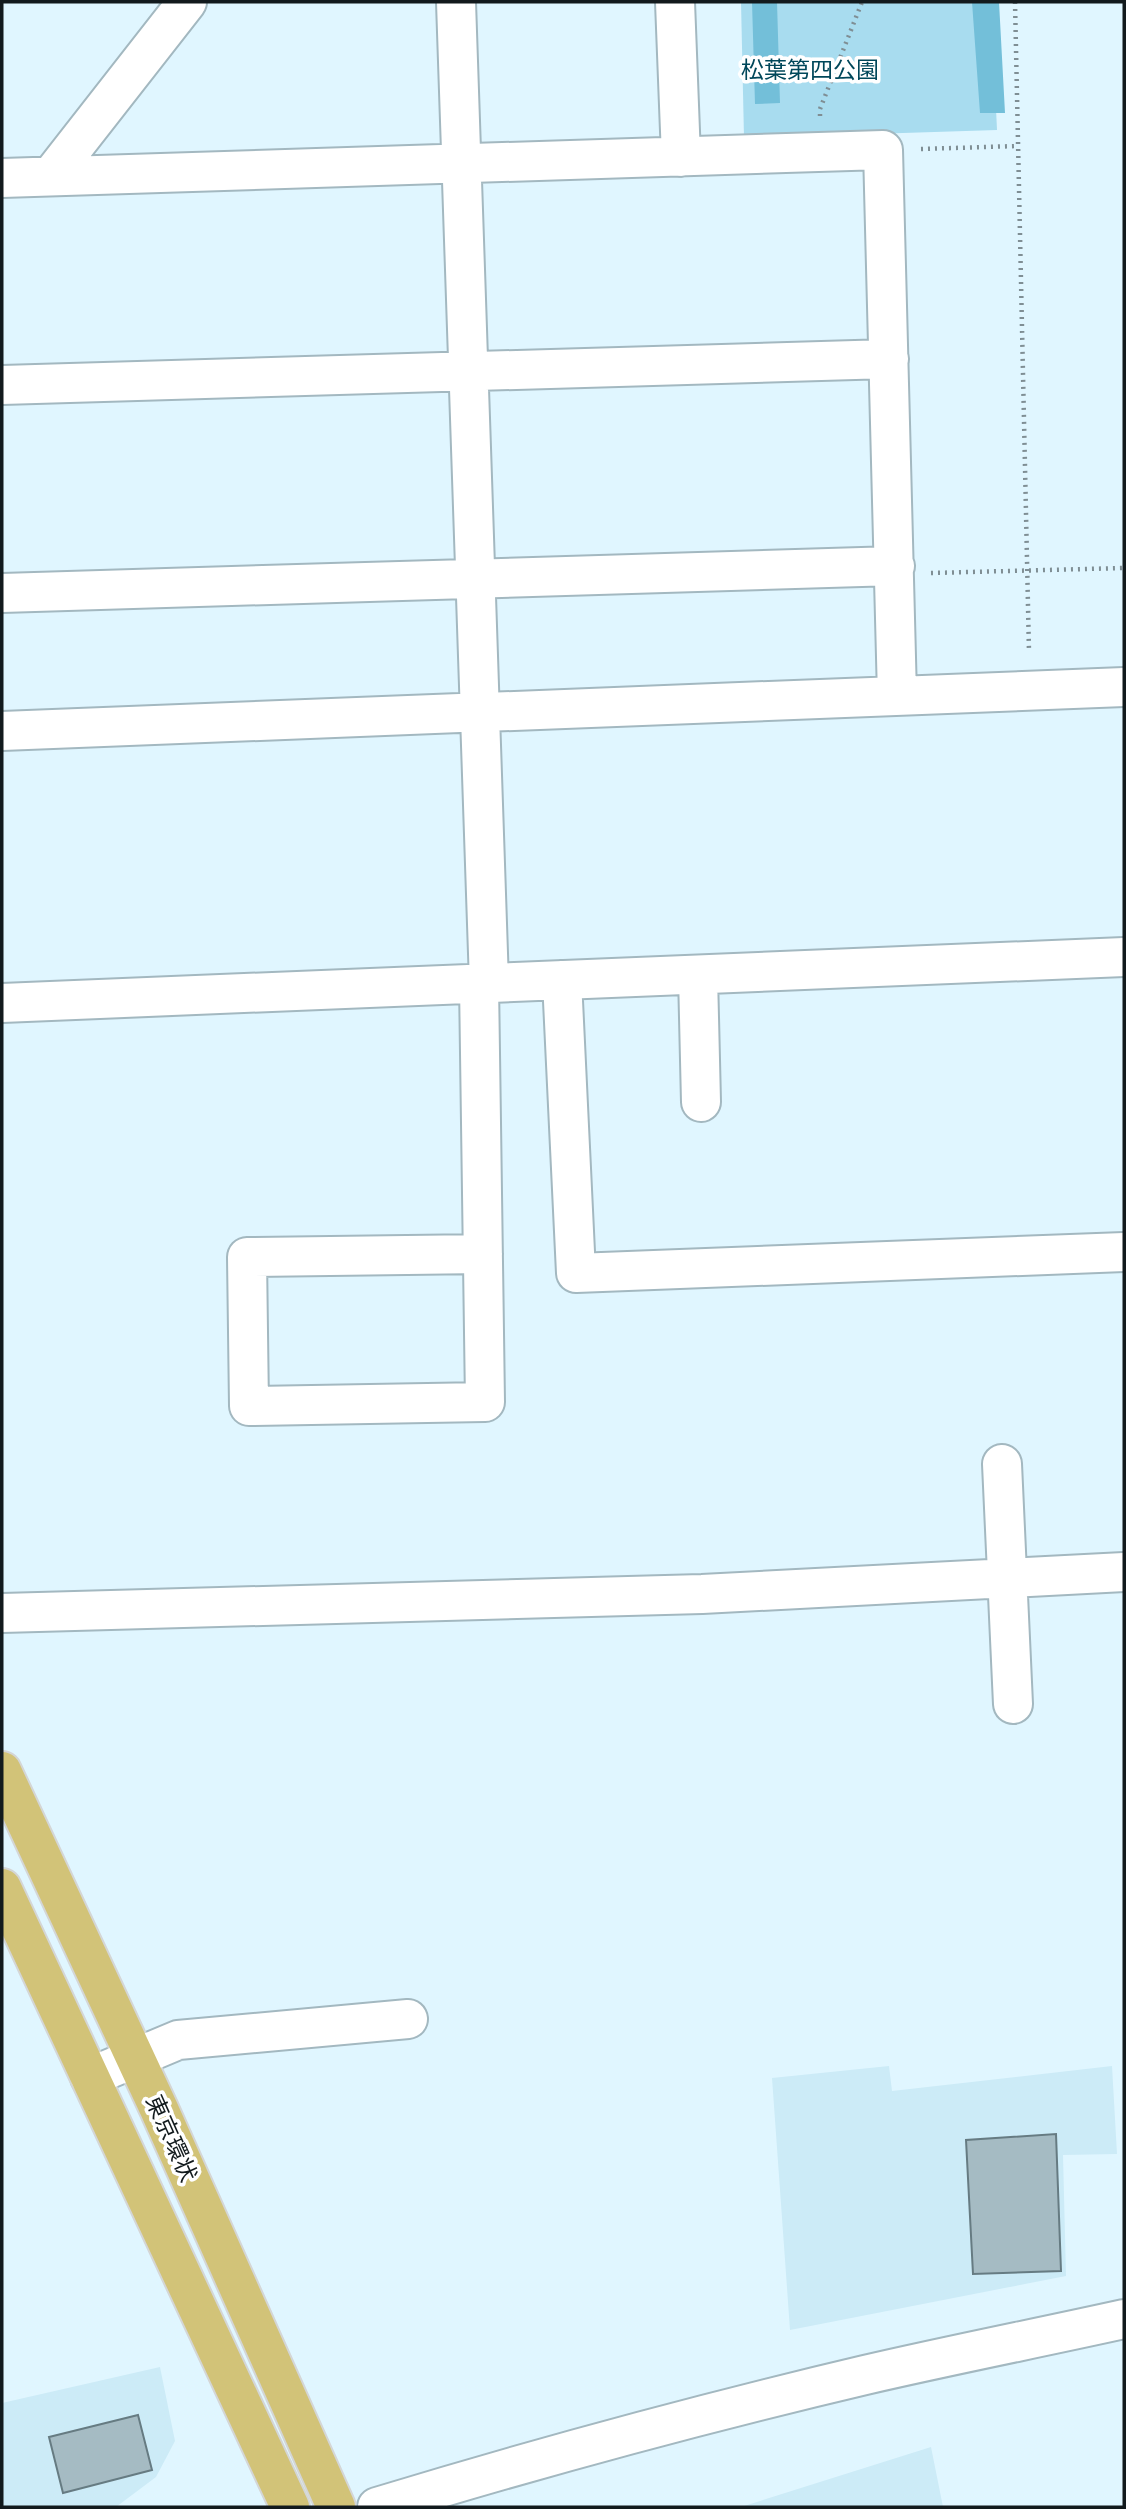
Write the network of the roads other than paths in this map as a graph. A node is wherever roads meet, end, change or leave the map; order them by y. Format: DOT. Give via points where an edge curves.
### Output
graph roads {
  1 [pos="187,2"];
  2 [pos="456,2"];
  3 [pos="675,2"];
  4 [pos="681,157"];
  5 [pos="460,163"];
  6 [pos="51,176"];
  7 [pos="2,177"];
  8 [pos="889,359"];
  9 [pos="467,371"];
  10 [pos="2,385"];
  11 [pos="895,570"];
  12 [pos="475,579"];
  13 [pos="2,593"];
  14 [pos="1124,687"];
  15 [pos="897,696"];
  16 [pos="479,712"];
  17 [pos="2,731"];
  18 [pos="1124,957"];
  19 [pos="698,975"];
  20 [pos="562,980"];
  21 [pos="484,983"];
  22 [pos="2,1003"];
  23 [pos="701,1102"];
  24 [pos="1124,1252"];
  25 [pos="483,1254"];
  26 [pos="1002,1464"];
  27 [pos="1124,1572"];
  28 [pos="1008,1578"];
  29 [pos="2,1613"];
  30 [pos="1013,1704"];
  31 [pos="2,1771"];
  32 [pos="2,1888"];
  33 [pos="408,2019"];
  34 [pos="135,2057"];
  35 [pos="90,2077"];
  36 [pos="1124,2319"];
  37 [pos="290,2507"];
  38 [pos="336,2507"];
  39 [pos="377,2507"];
  1 -- 6 [label="street"];
  2 -- 5 [label="street"];
  3 -- 4 [label="street"];
  4 -- 5 [label="street"];
  4 -- 8 [label="street" via="883,150"];
  5 -- 6 [label="street"];
  5 -- 9 [label="street"];
  6 -- 7 [label="street"];
  8 -- 9 [label="street"];
  8 -- 11 [label="street"];
  9 -- 10 [label="street"];
  9 -- 12 [label="street"];
  11 -- 12 [label="street"];
  11 -- 15 [label="street"];
  12 -- 13 [label="street"];
  12 -- 16 [label="street"];
  14 -- 15 [label="street"];
  15 -- 16 [label="street"];
  16 -- 17 [label="street"];
  16 -- 21 [label="street"];
  18 -- 19 [label="street"];
  19 -- 20 [label="street"];
  19 -- 23 [label="street"];
  20 -- 21 [label="street"];
  20 -- 24 [label="street" via="576,1273"];
  21 -- 22 [label="street"];
  21 -- 25 [label="street"];
  25 -- 25 [label="street" via="247,1257 249,1406 485,1402"];
  26 -- 28 [label="street"];
  27 -- 28 [label="street"];
  28 -- 29 [label="street" via="702,1594"];
  28 -- 30 [label="street"];
  31 -- 34 [label="highway, 東京環状"];
  32 -- 35 [label="highway"];
  33 -- 34 [label="street" via="178,2040"];
  34 -- 35 [label="street"];
  34 -- 38 [label="highway, 東京環状"];
  35 -- 37 [label="highway"];
  36 -- 39 [label="street" via="865,2375 636,2432"];
}
